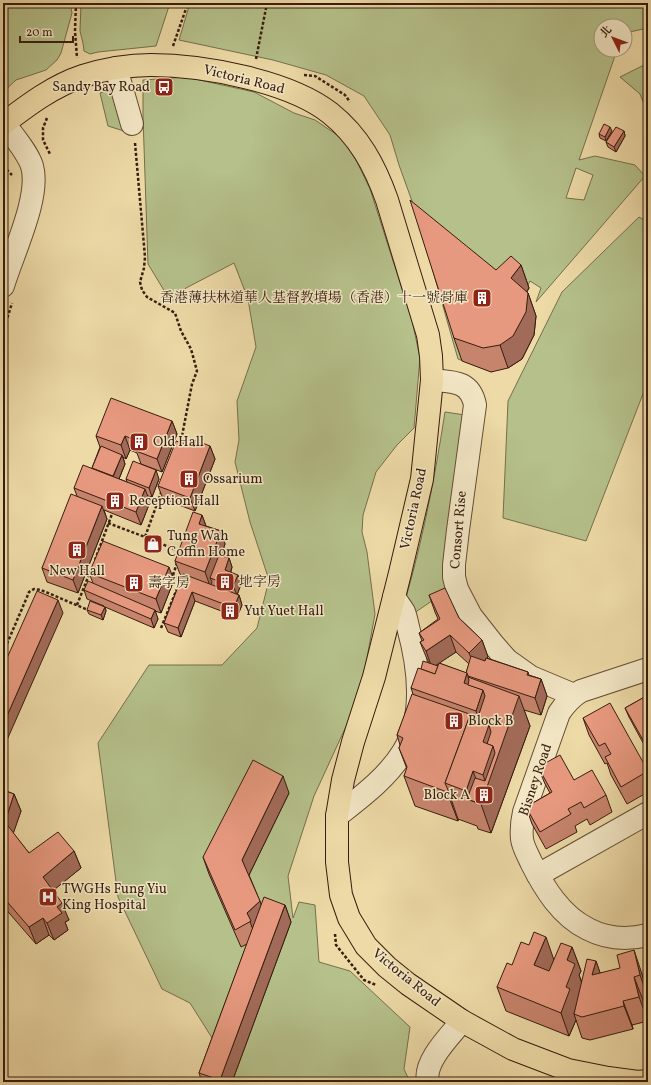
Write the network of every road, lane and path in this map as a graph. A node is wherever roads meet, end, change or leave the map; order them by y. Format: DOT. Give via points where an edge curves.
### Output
graph roads {
  1 [pos="76,3"];
  2 [pos="188,3"];
  3 [pos="267,3"];
  4 [pos="173,47"];
  5 [pos="256,60"];
  6 [pos="116,68"];
  7 [pos="300,74"];
  8 [pos="80,77"];
  9 [pos="354,108"];
  10 [pos="3,123"];
  11 [pos="134,133"];
  12 [pos="3,286"];
  13 [pos="432,380"];
  14 [pos="176,451"];
  15 [pos="163,487"];
  16 [pos="112,514"];
  17 [pos="104,515"];
  18 [pos="110,518"];
  19 [pos="108,523"];
  20 [pos="144,537"];
  21 [pos="180,556"];
  22 [pos="178,561"];
  23 [pos="94,562"];
  24 [pos="91,570"];
  25 [pos="166,572"];
  26 [pos="172,575"];
  27 [pos="393,600"];
  28 [pos="77,605"];
  29 [pos="88,610"];
  30 [pos="162,628"];
  31 [pos="3,653"];
  32 [pos="648,669"];
  33 [pos="574,695"];
  34 [pos="338,813"];
  35 [pos="648,813"];
  36 [pos="538,875"];
  37 [pos="648,935"];
  38 [pos="462,1021"];
  39 [pos="648,1081"];
  40 [pos="428,1082"];
  1 -- 8 [label="path" via="75,31"];
  2 -- 4 [label="path"];
  3 -- 5 [label="path"];
  6 -- 8 [label="main road, Victoria Road"];
  6 -- 11 [label="street"];
  6 -- 13 [label="main road, Victoria Road" via="173,66 251,79 314,102 346,128 365,151 387,200 428,336"];
  7 -- 9 [label="path, Victoria Road" via="315,76 345,95"];
  8 -- 10 [label="main road, Victoria Road" via="46,93"];
  10 -- 12 [label="street" via="32,165 34,177 33,193 24,229"];
  11 -- 14 [label="path" via="145,257 140,282 142,290 147,297 175,313 191,349 197,371"];
  13 -- 27 [label="main road, Victoria Road" via="422,479"];
  13 -- 33 [label="street, Consort Rise" via="464,386 473,396 475,405 454,565 459,596 478,625 507,660 531,677"];
  15 -- 20 [label="path"];
  16 -- 18 [label="path"];
  17 -- 18 [label="path"];
  18 -- 19 [label="path"];
  19 -- 20 [label="path"];
  19 -- 23 [label="path"];
  20 -- 21 [label="path" via="181,552"];
  22 -- 26 [label="path"];
  24 -- 28 [label="path"];
  25 -- 26 [label="path"];
  26 -- 30 [label="path" via="181,579"];
  27 -- 34 [label="main road, Victoria Road" via="374,677 343,780"];
  27 -- 34 [label="street" via="404,613 413,643 418,693 416,719 404,752 394,766 383,778"];
  28 -- 29 [label="path"];
  28 -- 31 [label="path" via="41,590 34,589 29,592"];
  32 -- 33 [label="street"];
  33 -- 36 [label="street, Bisney Road" via="559,713 522,820 522,840"];
  34 -- 38 [label="main road, Victoria Road" via="337,862 341,895 349,918 366,946 387,967"];
  35 -- 36 [label="street"];
  36 -- 37 [label="street, Bisney Road" via="563,910 587,929 620,938"];
  38 -- 39 [label="main road, Victoria Road" via="513,1049 568,1070 608,1078"];
  38 -- 40 [label="street" via="429,1065"];
}
